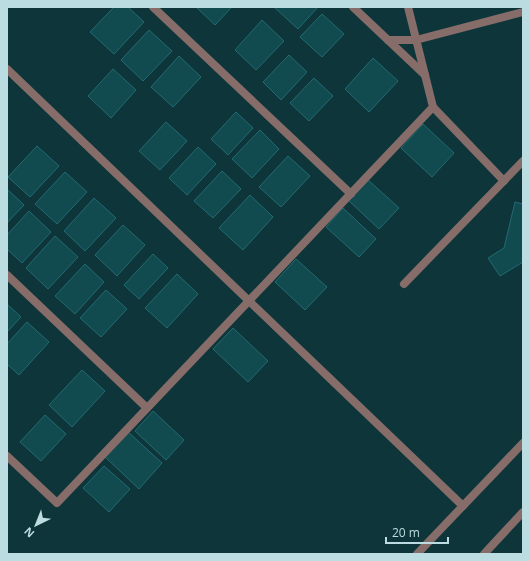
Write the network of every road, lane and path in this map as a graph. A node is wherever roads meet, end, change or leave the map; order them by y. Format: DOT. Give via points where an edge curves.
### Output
graph roads {
  1 [pos="153,7"];
  2 [pos="353,7"];
  3 [pos="408,7"];
  4 [pos="523,12"];
  5 [pos="388,40"];
  6 [pos="416,40"];
  7 [pos="7,69"];
  8 [pos="425,75"];
  9 [pos="433,107"];
  10 [pos="523,161"];
  11 [pos="504,181"];
  12 [pos="351,194"];
  13 [pos="7,275"];
  14 [pos="404,284"];
  15 [pos="248,301"];
  16 [pos="147,408"];
  17 [pos="523,443"];
  18 [pos="7,456"];
  19 [pos="462,506"];
  20 [pos="523,512"];
  21 [pos="417,554"];
  22 [pos="484,554"];
  1 -- 12 [label="street"];
  2 -- 5 [label="street"];
  3 -- 6 [label="street"];
  4 -- 6 [label="street"];
  5 -- 6 [label="street"];
  5 -- 8 [label="street"];
  6 -- 8 [label="street"];
  7 -- 15 [label="street"];
  8 -- 9 [label="street"];
  9 -- 11 [label="street"];
  9 -- 12 [label="street"];
  10 -- 11 [label="street"];
  11 -- 14 [label="street"];
  12 -- 15 [label="street"];
  13 -- 16 [label="street"];
  15 -- 16 [label="street"];
  15 -- 19 [label="street"];
  16 -- 18 [label="street" via="57,503"];
  17 -- 19 [label="street"];
  19 -- 21 [label="street"];
  20 -- 22 [label="street"];
}
